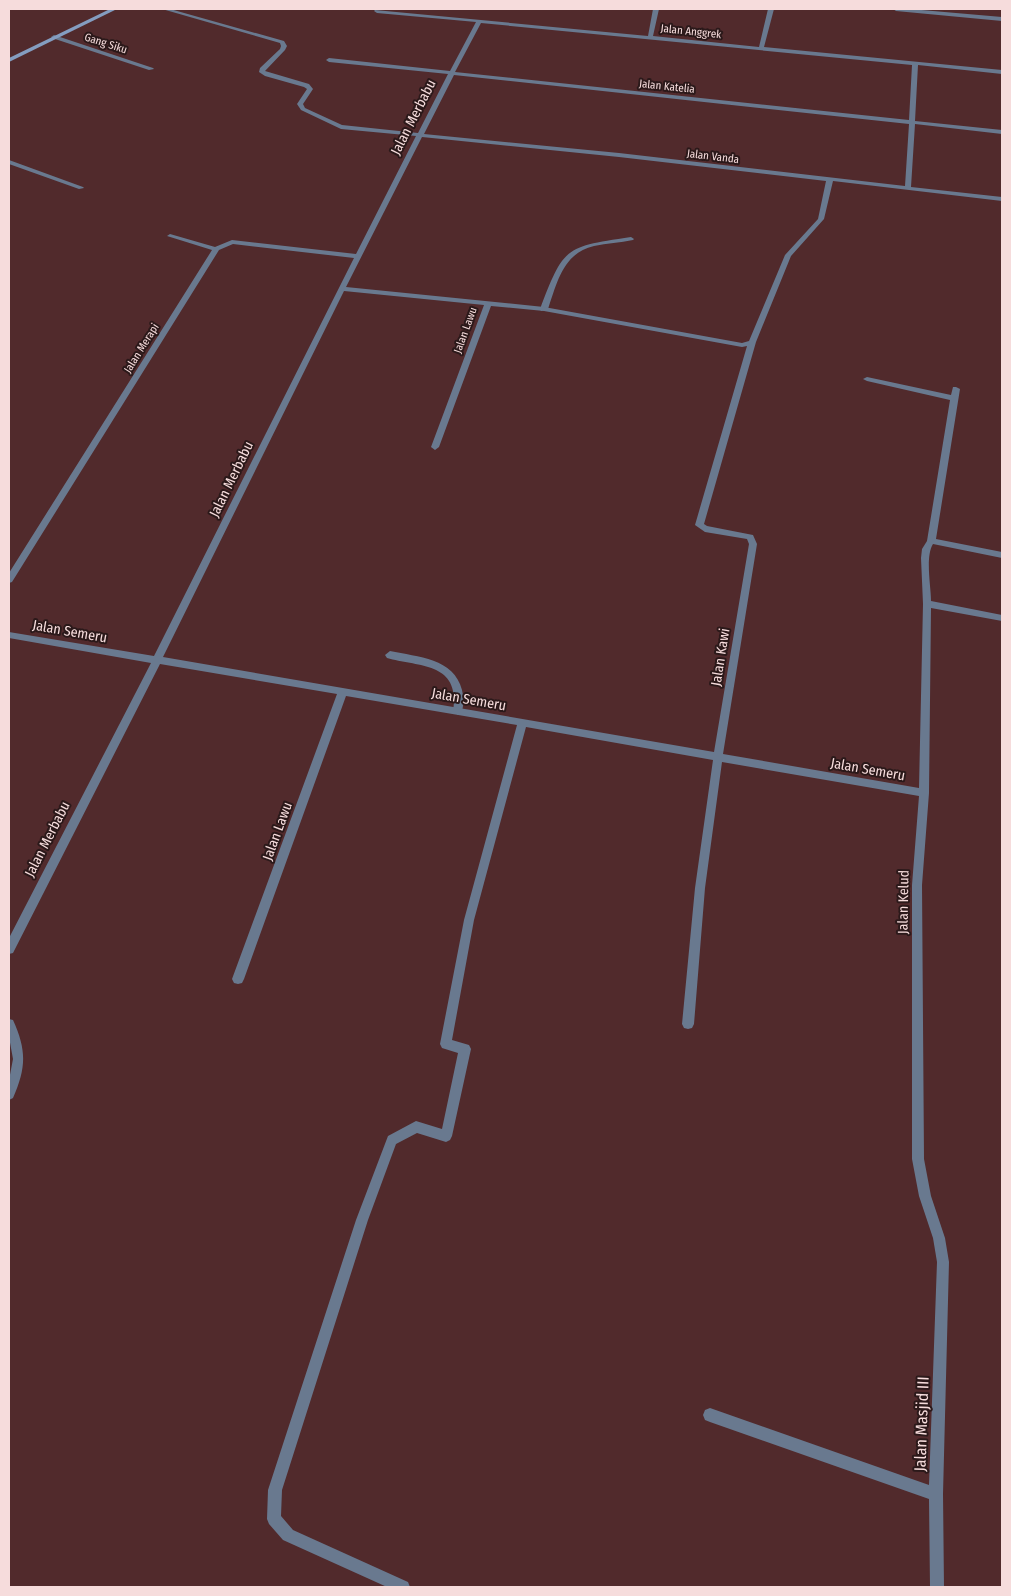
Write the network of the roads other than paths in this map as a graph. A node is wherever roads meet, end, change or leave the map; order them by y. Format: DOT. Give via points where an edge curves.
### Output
graph roads {
  1 [pos="114,9"];
  2 [pos="165,9"];
  3 [pos="656,9"];
  4 [pos="771,9"];
  5 [pos="896,9"];
  6 [pos="377,11"];
  7 [pos="1002,19"];
  8 [pos="479,21"];
  9 [pos="54,37"];
  10 [pos="650,37"];
  11 [pos="761,48"];
  12 [pos="9,60"];
  13 [pos="330,60"];
  14 [pos="915,65"];
  15 [pos="150,68"];
  16 [pos="1002,72"];
  17 [pos="452,74"];
  18 [pos="912,123"];
  19 [pos="1002,132"];
  20 [pos="421,136"];
  21 [pos="9,162"];
  22 [pos="830,179"];
  23 [pos="908,187"];
  24 [pos="81,188"];
  25 [pos="1002,199"];
  26 [pos="170,236"];
  27 [pos="631,239"];
  28 [pos="216,249"];
  29 [pos="358,256"];
  30 [pos="342,289"];
  31 [pos="488,304"];
  32 [pos="544,309"];
  33 [pos="752,342"];
  34 [pos="867,379"];
  35 [pos="956,388"];
  36 [pos="954,398"];
  37 [pos="435,447"];
  38 [pos="932,542"];
  39 [pos="1002,555"];
  40 [pos="9,580"];
  41 [pos="927,604"];
  42 [pos="1002,618"];
  43 [pos="9,635"];
  44 [pos="390,654"];
  45 [pos="158,660"];
  46 [pos="343,692"];
  47 [pos="458,711"];
  48 [pos="523,722"];
  49 [pos="718,757"];
  50 [pos="924,793"];
  51 [pos="9,949"];
  52 [pos="238,979"];
  53 [pos="9,1024"];
  54 [pos="688,1024"];
  55 [pos="9,1094"];
  56 [pos="942,1262"];
  57 [pos="710,1415"];
  58 [pos="936,1494"];
  59 [pos="403,1587"];
  60 [pos="937,1587"];
  1 -- 9 [label="street"];
  2 -- 20 [label="street, Jalan Vanda" via="282,42 282,50 262,72 309,87 300,104 310,113 340,127"];
  3 -- 10 [label="street"];
  4 -- 11 [label="street"];
  5 -- 7 [label="street"];
  6 -- 8 [label="street, Jalan Anggrek"];
  8 -- 10 [label="street, Jalan Anggrek"];
  8 -- 17 [label="street, Jalan Merbabu"];
  9 -- 12 [label="street"];
  9 -- 15 [label="street, Gang Siku"];
  10 -- 11 [label="street, Jalan Anggrek"];
  11 -- 14 [label="street, Jalan Anggrek"];
  13 -- 17 [label="street, Jalan Katelia"];
  14 -- 16 [label="street, Jalan Anggrek"];
  14 -- 18 [label="street"];
  17 -- 18 [label="street, Jalan Katelia"];
  17 -- 20 [label="street, Jalan Merbabu"];
  18 -- 19 [label="street, Jalan Katelia"];
  18 -- 23 [label="street"];
  20 -- 22 [label="street, Jalan Vanda"];
  20 -- 29 [label="street, Jalan Merbabu"];
  21 -- 24 [label="street"];
  22 -- 23 [label="street, Jalan Vanda"];
  22 -- 33 [label="street" via="821,219 788,255"];
  23 -- 25 [label="street, Jalan Vanda"];
  26 -- 28 [label="street"];
  27 -- 32 [label="street" via="589,246 572,253 560,267"];
  28 -- 29 [label="street" via="232,242"];
  28 -- 40 [label="street, Jalan Merapi"];
  29 -- 30 [label="street, Jalan Merbabu"];
  30 -- 31 [label="street, Jalan Lawu"];
  30 -- 45 [label="street, Jalan Merbabu"];
  31 -- 32 [label="street"];
  31 -- 37 [label="street, Jalan Lawu"];
  32 -- 33 [label="street" via="742,345"];
  33 -- 49 [label="street, Jalan Kawi" via="699,526 750,537 753,544"];
  34 -- 36 [label="street"];
  35 -- 36 [label="street, Jalan Kelud"];
  36 -- 38 [label="street, Jalan Kelud"];
  38 -- 39 [label="street"];
  38 -- 41 [label="street, Jalan Kelud" via="926,549 925,558"];
  41 -- 42 [label="street"];
  41 -- 50 [label="street, Jalan Kelud"];
  43 -- 45 [label="street, Jalan Semeru"];
  44 -- 47 [label="street" via="447,671 454,681 460,703"];
  45 -- 46 [label="street, Jalan Semeru"];
  45 -- 51 [label="street, Jalan Merbabu"];
  46 -- 47 [label="street, Jalan Semeru"];
  46 -- 52 [label="street, Jalan Lawu"];
  47 -- 48 [label="street, Jalan Semeru"];
  48 -- 49 [label="street, Jalan Semeru"];
  48 -- 59 [label="street" via="469,920 446,1044 465,1049 446,1136 416,1127 392,1140 362,1220 275,1490 274,1519 288,1535"];
  49 -- 50 [label="street, Jalan Semeru"];
  49 -- 54 [label="street, Jalan Kawi" via="700,888"];
  50 -- 56 [label="street, Jalan Kelud" via="917,885 918,1159 924,1196 940,1238"];
  53 -- 55 [label="street" via="17,1040 20,1061"];
  56 -- 58 [label="street, Jalan Masjid III"];
  57 -- 58 [label="street"];
  58 -- 60 [label="street, Jalan Masjid III"];
}
